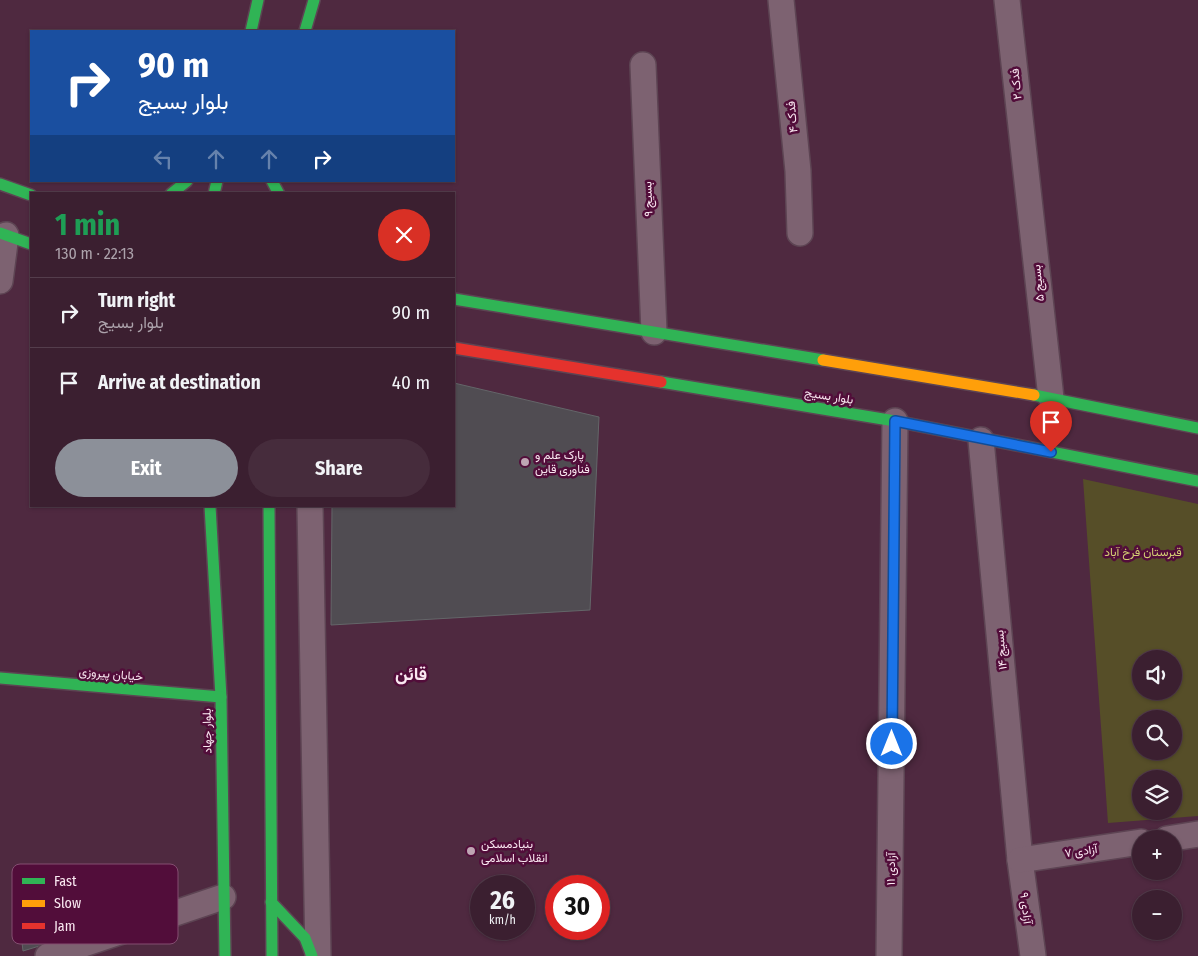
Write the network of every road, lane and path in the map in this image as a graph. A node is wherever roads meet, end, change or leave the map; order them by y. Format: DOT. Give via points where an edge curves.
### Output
graph roads {
  1 [pos="258,0"];
  2 [pos="314,0"];
  3 [pos="781,0"];
  4 [pos="1007,0"];
  5 [pos="251,30"];
  6 [pos="305,30"];
  7 [pos="643,65"];
  8 [pos="1025,168"];
  9 [pos="186,182"];
  10 [pos="0,184"];
  11 [pos="173,192"];
  12 [pos="30,195"];
  13 [pos="800,233"];
  14 [pos="3,234"];
  15 [pos="30,244"];
  16 [pos="0,281"];
  17 [pos="455,299"];
  18 [pos="654,332"];
  19 [pos="455,348"];
  20 [pos="1050,398"];
  21 [pos="895,421"];
  22 [pos="1198,428"];
  23 [pos="981,440"];
  24 [pos="1198,482"];
  25 [pos="210,507"];
  26 [pos="269,507"];
  27 [pos="310,507"];
  28 [pos="0,678"];
  29 [pos="220,697"];
  30 [pos="1198,834"];
  31 [pos="1182,837"];
  32 [pos="1132,843"];
  33 [pos="1020,860"];
  34 [pos="223,897"];
  35 [pos="271,902"];
  36 [pos="178,912"];
  37 [pos="84,944"];
  38 [pos="48,956"];
  39 [pos="224,956"];
  40 [pos="272,956"];
  41 [pos="312,956"];
  42 [pos="318,956"];
  43 [pos="889,956"];
  44 [pos="1032,956"];
  1 -- 5 [label="main road"];
  2 -- 6 [label="main road"];
  3 -- 13 [label="street, فدک ۴" via="798,171"];
  4 -- 8 [label="street, فدک ۲"];
  7 -- 18 [label="street, بسیج ۹"];
  8 -- 20 [label="street, بسیج ۵"];
  9 -- 11 [label="main road"];
  10 -- 12 [label="main road"];
  14 -- 15 [label="main road"];
  14 -- 16 [label="street"];
  17 -- 18 [label="main road"];
  18 -- 20 [label="main road"];
  19 -- 21 [label="main road, بلوار بسیج"];
  20 -- 22 [label="main road"];
  21 -- 23 [label="main road, بلوار بسیج"];
  21 -- 43 [label="street, آزادی ۱۱"];
  23 -- 24 [label="main road, بلوار بسیج"];
  23 -- 33 [label="street, بسیج ۱۴"];
  25 -- 29 [label="main road, بلوار جهاد"];
  26 -- 35 [label="main road"];
  27 -- 42 [label="street"];
  28 -- 29 [label="main road, خیابان پیروزی"];
  29 -- 34 [label="main road, بلوار جهاد"];
  30 -- 31 [label="street"];
  32 -- 33 [label="street, آزادی ۷"];
  33 -- 44 [label="street, آزادی ۹"];
  34 -- 36 [label="street"];
  34 -- 39 [label="main road, بلوار جهاد"];
  35 -- 40 [label="main road"];
  35 -- 41 [label="main road" via="305,938"];
  37 -- 38 [label="street"];
}
